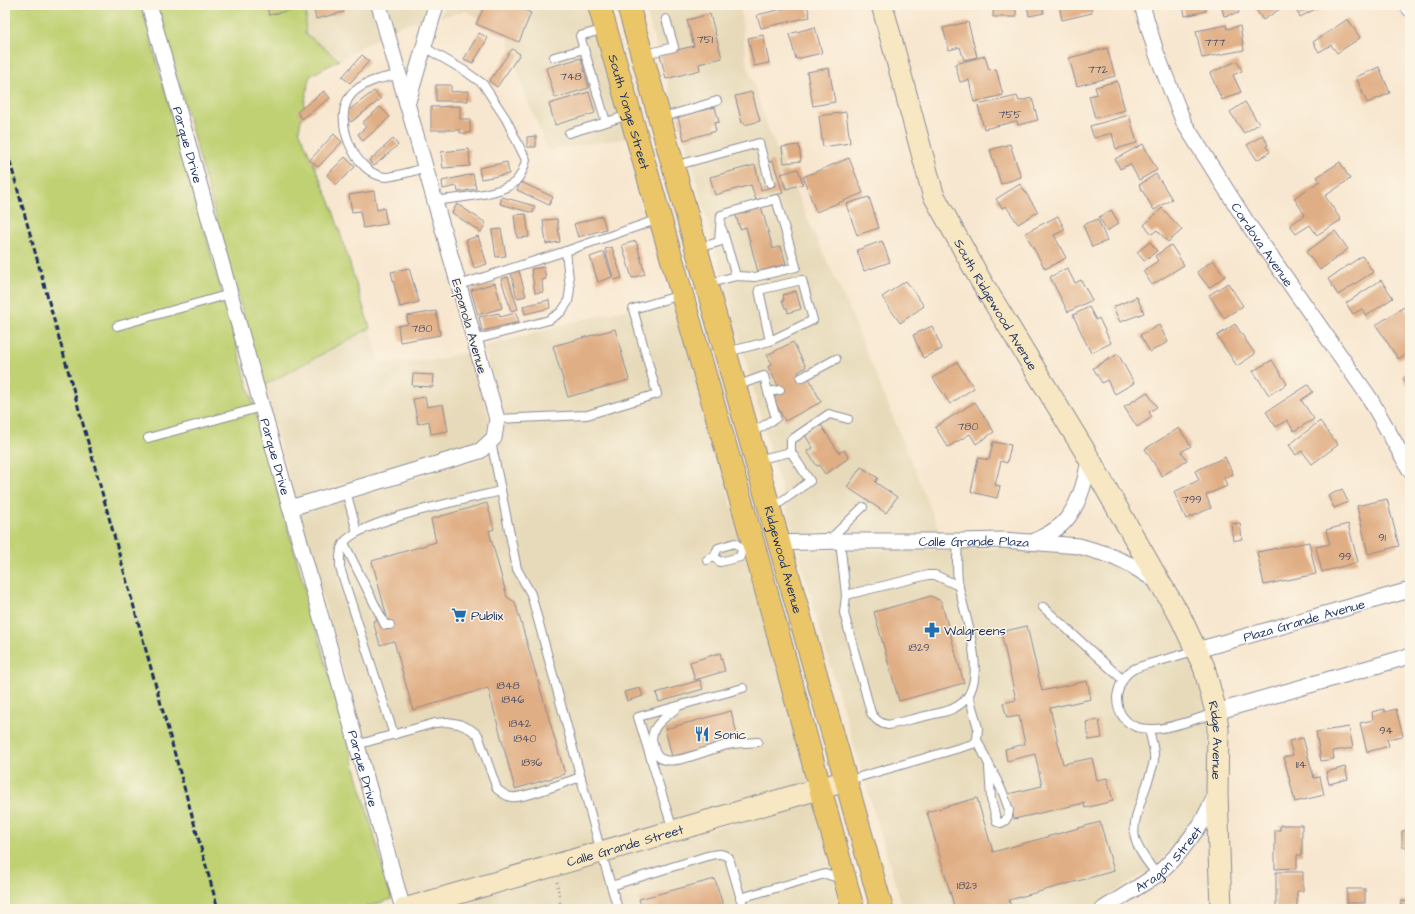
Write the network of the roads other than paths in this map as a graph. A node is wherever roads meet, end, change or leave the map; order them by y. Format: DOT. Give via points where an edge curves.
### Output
graph roads {
  1 [pos="149,5"];
  2 [pos="378,5"];
  3 [pos="436,5"];
  4 [pos="599,5"];
  5 [pos="629,5"];
  6 [pos="882,5"];
  7 [pos="1142,5"];
  8 [pos="1408,5"];
  9 [pos="1410,9"];
  10 [pos="666,20"];
  11 [pos="606,28"];
  12 [pos="424,47"];
  13 [pos="584,49"];
  14 [pos="642,55"];
  15 [pos="554,57"];
  16 [pos="398,75"];
  17 [pos="717,101"];
  18 [pos="407,105"];
  19 [pos="630,115"];
  20 [pos="660,119"];
  21 [pos="606,122"];
  22 [pos="569,133"];
  23 [pos="674,166"];
  24 [pos="425,168"];
  25 [pos="770,183"];
  26 [pos="434,201"];
  27 [pos="660,218"];
  28 [pos="720,222"];
  29 [pos="696,248"];
  30 [pos="566,251"];
  31 [pos="736,276"];
  32 [pos="458,284"];
  33 [pos="706,284"];
  34 [pos="230,294"];
  35 [pos="681,295"];
  36 [pos="717,322"];
  37 [pos="117,326"];
  38 [pos="474,340"];
  39 [pos="770,341"];
  40 [pos="726,352"];
  41 [pos="836,359"];
  42 [pos="801,378"];
  43 [pos="735,386"];
  44 [pos="780,390"];
  45 [pos="768,392"];
  46 [pos="261,407"];
  47 [pos="497,419"];
  48 [pos="848,419"];
  49 [pos="749,435"];
  50 [pos="148,438"];
  51 [pos="491,441"];
  52 [pos="791,452"];
  53 [pos="1089,458"];
  54 [pos="756,460"];
  55 [pos="1410,470"];
  56 [pos="501,490"];
  57 [pos="346,491"];
  58 [pos="863,507"];
  59 [pos="290,508"];
  60 [pos="770,509"];
  61 [pos="357,532"];
  62 [pos="834,541"];
  63 [pos="958,541"];
  64 [pos="1035,541"];
  65 [pos="344,543"];
  66 [pos="780,543"];
  67 [pos="748,547"];
  68 [pos="1160,583"];
  69 [pos="959,586"];
  70 [pos="1410,590"];
  71 [pos="846,595"];
  72 [pos="1044,607"];
  73 [pos="390,625"];
  74 [pos="1197,650"];
  75 [pos="1410,656"];
  76 [pos="1123,680"];
  77 [pos="743,688"];
  78 [pos="969,696"];
  79 [pos="681,705"];
  80 [pos="1216,712"];
  81 [pos="1149,729"];
  82 [pos="394,735"];
  83 [pos="977,740"];
  84 [pos="758,742"];
  85 [pos="356,745"];
  86 [pos="989,766"];
  87 [pos="581,778"];
  88 [pos="846,781"];
  89 [pos="820,789"];
  90 [pos="1217,793"];
  91 [pos="674,831"];
  92 [pos="601,852"];
  93 [pos="1157,875"];
  94 [pos="845,879"];
  95 [pos="611,886"];
  96 [pos="740,898"];
  97 [pos="403,909"];
  98 [pos="618,909"];
  99 [pos="744,909"];
  100 [pos="853,909"];
  101 [pos="882,909"];
  102 [pos="1103,909"];
  103 [pos="1221,909"];
  1 -- 34 [label="street, Parque Drive"];
  2 -- 16 [label="street, Espanola Avenue"];
  3 -- 12 [label="street"];
  4 -- 11 [label="main road, South Yonge Street"];
  5 -- 14 [label="main road"];
  6 -- 53 [label="street, South Ridgewood Avenue" via="933,194 981,281"];
  7 -- 55 [label="street, Cordova Avenue" via="1156,52 1184,123 1246,221 1369,397"];
  8 -- 9 [label="street"];
  10 -- 14 [label="lane" via="674,47"];
  11 -- 13 [label="lane" via="580,36"];
  11 -- 19 [label="main road, South Yonge Street"];
  12 -- 18 [label="street"];
  12 -- 26 [label="lane" via="483,84 506,119 526,160 521,175 505,188"];
  13 -- 15 [label="lane"];
  13 -- 21 [label="lane"];
  14 -- 20 [label="main road"];
  16 -- 18 [label="street, Espanola Avenue"];
  16 -- 24 [label="lane" via="376,79 351,95 345,104 343,116 345,132 356,158 375,174 386,177"];
  17 -- 20 [label="lane"];
  18 -- 24 [label="street, Espanola Avenue"];
  19 -- 21 [label="lane"];
  19 -- 27 [label="main road, South Yonge Street"];
  20 -- 23 [label="main road"];
  21 -- 22 [label="lane"];
  23 -- 25 [label="lane" via="759,143"];
  23 -- 29 [label="main road, Ridgewood Avenue"];
  24 -- 26 [label="street, Espanola Avenue"];
  26 -- 32 [label="street, Espanola Avenue"];
  27 -- 30 [label="lane"];
  27 -- 35 [label="main road, Ridgewood Avenue"];
  28 -- 29 [label="lane" via="719,242"];
  28 -- 31 [label="lane"];
  28 -- 31 [label="lane" via="721,215 776,199 796,266 755,277"];
  29 -- 33 [label="main road, Ridgewood Avenue"];
  30 -- 32 [label="lane"];
  30 -- 38 [label="lane" via="570,289 568,302 561,312 549,320"];
  31 -- 33 [label="lane"];
  32 -- 38 [label="street, Espanola Avenue"];
  33 -- 36 [label="main road, Ridgewood Avenue"];
  34 -- 37 [label="lane"];
  34 -- 46 [label="street, Parque Drive"];
  35 -- 36 [label="main road" via="703,306"];
  35 -- 47 [label="lane" via="633,309 657,394 587,415"];
  35 -- 67 [label="main road, Ridgewood Avenue"];
  36 -- 40 [label="main road, Ridgewood Avenue"];
  38 -- 47 [label="street, Espanola Avenue"];
  39 -- 39 [label="lane" via="759,290 802,280 813,320"];
  39 -- 40 [label="lane"];
  40 -- 43 [label="main road, Ridgewood Avenue"];
  41 -- 42 [label="lane"];
  43 -- 45 [label="lane" via="764,376"];
  43 -- 49 [label="main road, Ridgewood Avenue"];
  44 -- 45 [label="lane"];
  45 -- 49 [label="lane" via="776,418"];
  46 -- 50 [label="lane"];
  46 -- 59 [label="street, Parque Drive"];
  47 -- 51 [label="street, Espanola Avenue" via="494,438"];
  48 -- 52 [label="lane" via="829,414 791,440"];
  49 -- 54 [label="main road, Ridgewood Avenue"];
  51 -- 56 [label="lane"];
  51 -- 57 [label="street" via="480,451"];
  52 -- 54 [label="lane"];
  52 -- 60 [label="lane" via="810,482"];
  53 -- 64 [label="street" via="1081,493 1070,514 1057,528"];
  53 -- 68 [label="street, South Ridgewood Avenue"];
  54 -- 60 [label="main road, Ridgewood Avenue"];
  56 -- 61 [label="lane" via="388,519"];
  56 -- 87 [label="lane" via="517,569 531,594"];
  57 -- 59 [label="street"];
  57 -- 61 [label="lane"];
  58 -- 62 [label="lane"];
  59 -- 85 [label="street, Parque Drive"];
  60 -- 66 [label="main road, Ridgewood Avenue"];
  61 -- 65 [label="lane"];
  62 -- 63 [label="street, Calle Grande Plaza"];
  62 -- 66 [label="street, Calle Grande Plaza"];
  62 -- 71 [label="lane"];
  63 -- 64 [label="street, Calle Grande Plaza"];
  63 -- 69 [label="lane"];
  64 -- 68 [label="street, Calle Grande Plaza" via="1078,546 1106,554 1131,565"];
  65 -- 73 [label="lane" via="385,625"];
  65 -- 82 [label="lane" via="340,555 340,568"];
  66 -- 88 [label="main road, Ridgewood Avenue"];
  67 -- 67 [label="lane" via="740,557 720,562 710,559 718,548 724,546 735,543"];
  67 -- 89 [label="main road, Ridgewood Avenue"];
  68 -- 74 [label="street, Ridge Avenue"];
  69 -- 71 [label="lane" via="935,575 928,575"];
  69 -- 78 [label="lane" via="974,656 975,677"];
  70 -- 74 [label="street, Plaza Grande Avenue"];
  71 -- 78 [label="lane" via="844,612 871,713 878,721 888,725 938,713 956,708"];
  72 -- 76 [label="lane"];
  74 -- 76 [label="lane" via="1135,668"];
  74 -- 80 [label="street, Ridge Avenue"];
  75 -- 80 [label="street"];
  76 -- 81 [label="lane" via="1117,704 1120,713 1132,725"];
  77 -- 79 [label="lane"];
  78 -- 83 [label="lane" via="978,728"];
  79 -- 84 [label="lane" via="654,728 652,740 656,755 660,759 676,760 728,745"];
  79 -- 91 [label="lane" via="638,717"];
  80 -- 81 [label="lane" via="1171,726"];
  80 -- 90 [label="street, Ridge Avenue"];
  81 -- 93 [label="lane" via="1154,760 1134,830 1138,846"];
  82 -- 85 [label="lane"];
  82 -- 87 [label="lane" via="447,722 470,729 478,735 497,789 510,797 521,797"];
  83 -- 86 [label="lane"];
  83 -- 88 [label="lane" via="973,744"];
  85 -- 97 [label="street, Parque Drive"];
  86 -- 86 [label="lane" via="992,804 997,822 1001,823 1005,821 1009,810"];
  87 -- 92 [label="lane"];
  88 -- 89 [label="street, Calle Grande Street"];
  88 -- 101 [label="main road, Ridgewood Avenue"];
  89 -- 91 [label="street, Calle Grande Street"];
  89 -- 94 [label="main road, Ridgewood Avenue"];
  90 -- 93 [label="street, Aragon Street" via="1201,824 1179,853"];
  90 -- 103 [label="street, Ridge Avenue"];
  91 -- 92 [label="street, Calle Grande Street"];
  92 -- 95 [label="lane"];
  92 -- 97 [label="street, Calle Grande Street"];
  93 -- 102 [label="street, Aragon Street"];
  94 -- 96 [label="lane" via="825,874"];
  94 -- 100 [label="main road, Ridgewood Avenue"];
  95 -- 96 [label="lane" via="708,856 725,854 730,858"];
  95 -- 98 [label="lane"];
  96 -- 99 [label="lane"];
}
